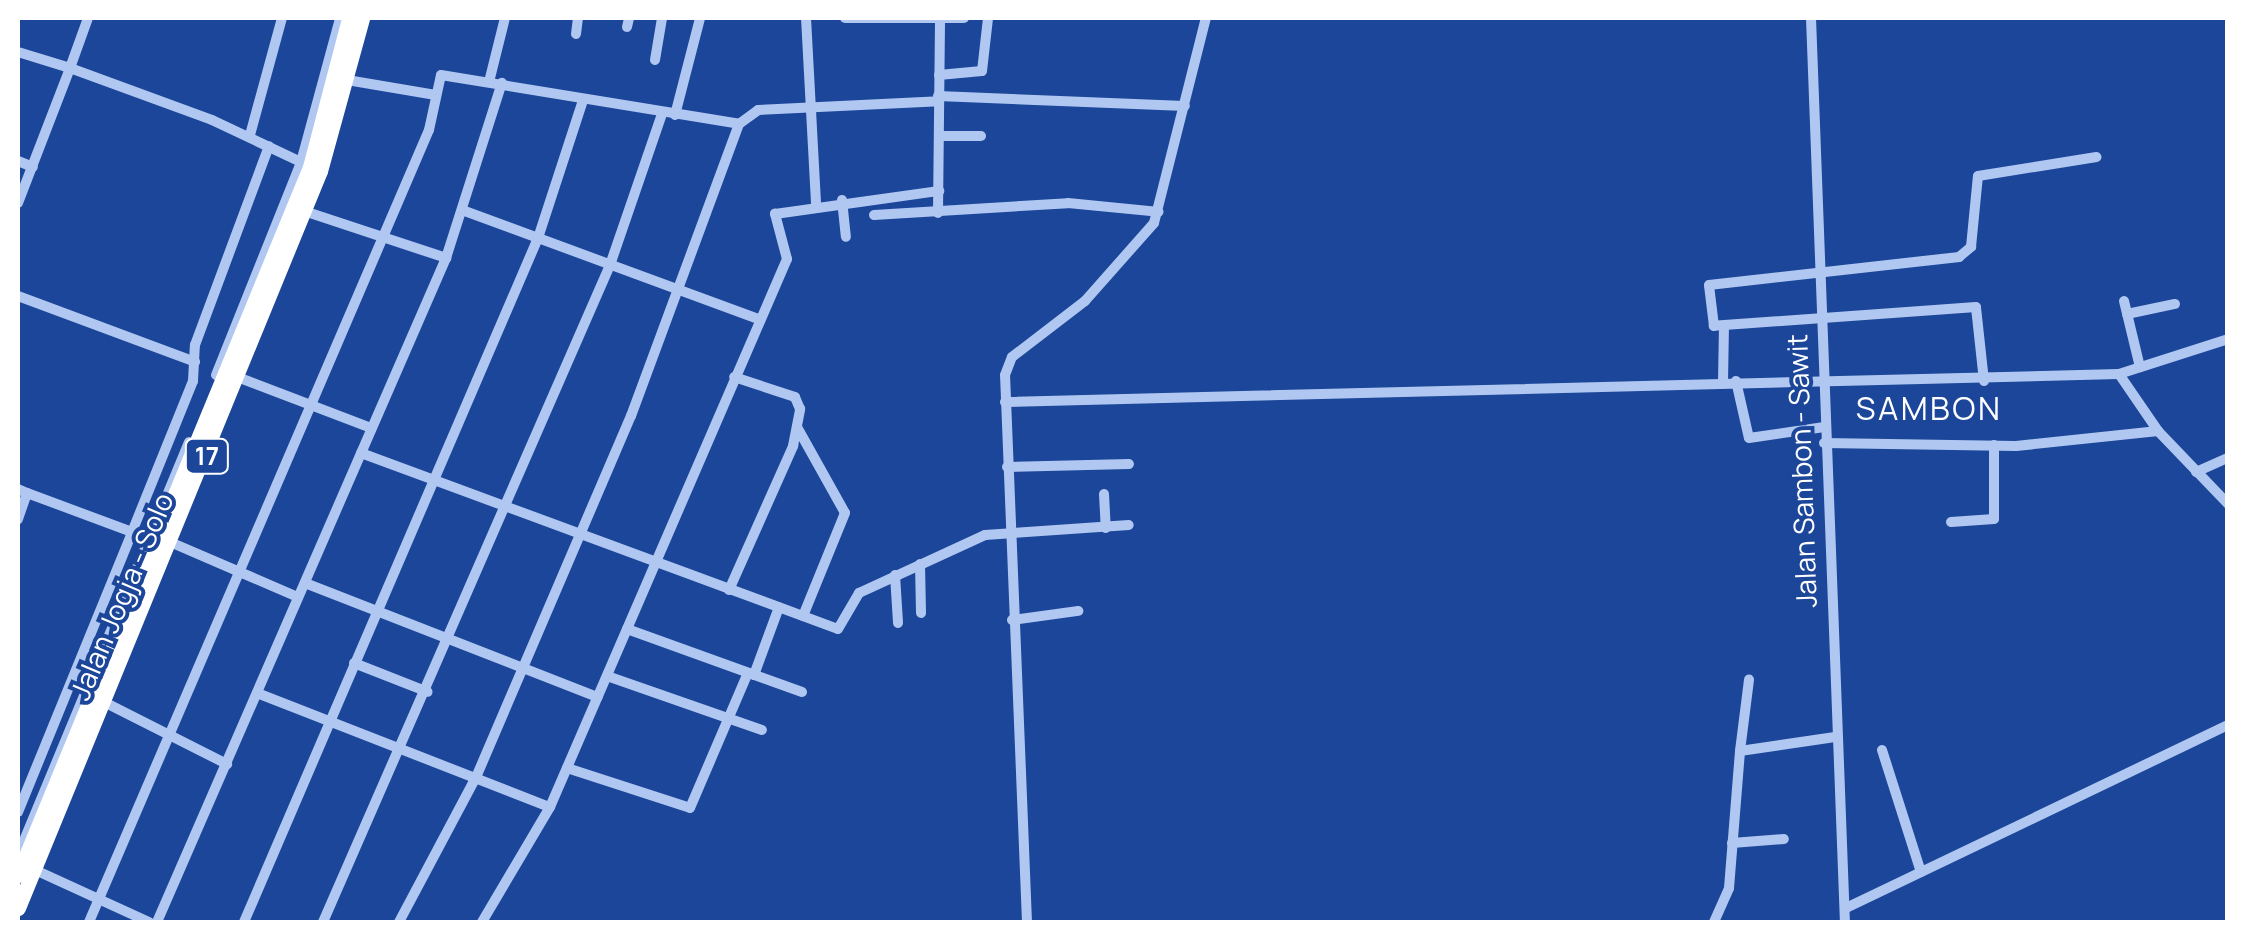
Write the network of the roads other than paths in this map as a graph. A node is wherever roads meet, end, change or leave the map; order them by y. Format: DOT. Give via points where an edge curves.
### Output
graph roads {
  1 [pos="88,18"];
  2 [pos="282,18"];
  3 [pos="340,18"];
  4 [pos="349,18"];
  5 [pos="362,18"];
  6 [pos="505,18"];
  7 [pos="578,18"];
  8 [pos="662,18"];
  9 [pos="700,18"];
  10 [pos="806,18"];
  11 [pos="846,18"];
  12 [pos="918,18"];
  13 [pos="964,18"];
  14 [pos="988,18"];
  15 [pos="1206,18"];
  16 [pos="1811,18"];
  17 [pos="940,19"];
  18 [pos="576,34"];
  19 [pos="18,52"];
  20 [pos="655,60"];
  21 [pos="70,68"];
  22 [pos="939,75"];
  23 [pos="347,80"];
  24 [pos="489,82"];
  25 [pos="502,84"];
  26 [pos="436,95"];
  27 [pos="938,98"];
  28 [pos="584,100"];
  29 [pos="1184,106"];
  30 [pos="808,107"];
  31 [pos="662,114"];
  32 [pos="676,115"];
  33 [pos="738,124"];
  34 [pos="250,135"];
  35 [pos="939,136"];
  36 [pos="982,136"];
  37 [pos="269,146"];
  38 [pos="2096,157"];
  39 [pos="18,162"];
  40 [pos="310,166"];
  41 [pos="33,167"];
  42 [pos="939,190"];
  43 [pos="842,200"];
  44 [pos="18,203"];
  45 [pos="816,205"];
  46 [pos="462,210"];
  47 [pos="304,211"];
  48 [pos="1159,212"];
  49 [pos="938,213"];
  50 [pos="874,215"];
  51 [pos="382,236"];
  52 [pos="846,237"];
  53 [pos="538,238"];
  54 [pos="446,258"];
  55 [pos="610,264"];
  56 [pos="1816,272"];
  57 [pos="683,292"];
  58 [pos="18,296"];
  59 [pos="2124,302"];
  60 [pos="2175,304"];
  61 [pos="2127,314"];
  62 [pos="1820,318"];
  63 [pos="758,319"];
  64 [pos="1724,326"];
  65 [pos="2228,338"];
  66 [pos="195,362"];
  67 [pos="2140,367"];
  68 [pos="2119,374"];
  69 [pos="227,376"];
  70 [pos="734,377"];
  71 [pos="1730,381"];
  72 [pos="1820,381"];
  73 [pos="1984,381"];
  74 [pos="1005,402"];
  75 [pos="309,404"];
  76 [pos="797,427"];
  77 [pos="1824,427"];
  78 [pos="370,428"];
  79 [pos="2158,431"];
  80 [pos="1824,443"];
  81 [pos="1994,445"];
  82 [pos="361,454"];
  83 [pos="2228,458"];
  84 [pos="1128,464"];
  85 [pos="1007,467"];
  86 [pos="2196,472"];
  87 [pos="435,481"];
  88 [pos="22,491"];
  89 [pos="1104,494"];
  90 [pos="2228,504"];
  91 [pos="506,509"];
  92 [pos="18,519"];
  93 [pos="1951,522"];
  94 [pos="1129,525"];
  95 [pos="1106,528"];
  96 [pos="1010,529"];
  97 [pos="132,532"];
  98 [pos="578,535"];
  99 [pos="170,542"];
  100 [pos="657,562"];
  101 [pos="920,564"];
  102 [pos="240,571"];
  103 [pos="895,575"];
  104 [pos="305,584"];
  105 [pos="728,590"];
  106 [pos="298,597"];
  107 [pos="779,607"];
  108 [pos="1078,611"];
  109 [pos="376,612"];
  110 [pos="921,613"];
  111 [pos="803,616"];
  112 [pos="1012,620"];
  113 [pos="898,622"];
  114 [pos="628,630"];
  115 [pos="449,644"];
  116 [pos="354,663"];
  117 [pos="522,669"];
  118 [pos="751,674"];
  119 [pos="607,676"];
  120 [pos="1750,680"];
  121 [pos="428,692"];
  122 [pos="802,692"];
  123 [pos="258,694"];
  124 [pos="598,697"];
  125 [pos="104,702"];
  126 [pos="330,720"];
  127 [pos="731,720"];
  128 [pos="2228,725"];
  129 [pos="762,730"];
  130 [pos="170,736"];
  131 [pos="1835,737"];
  132 [pos="403,749"];
  133 [pos="1882,750"];
  134 [pos="1740,751"];
  135 [pos="227,764"];
  136 [pos="567,768"];
  137 [pos="477,775"];
  138 [pos="550,807"];
  139 [pos="18,812"];
  140 [pos="1784,840"];
  141 [pos="1732,843"];
  142 [pos="23,848"];
  143 [pos="1921,872"];
  144 [pos="24,877"];
  145 [pos="99,900"];
  146 [pos="18,908"];
  147 [pos="1846,908"];
  148 [pos="1715,920"];
  149 [pos="89,922"];
  150 [pos="149,922"];
  151 [pos="157,922"];
  152 [pos="244,922"];
  153 [pos="323,922"];
  154 [pos="398,922"];
  155 [pos="482,922"];
  156 [pos="1027,922"];
  157 [pos="1732,922"];
  158 [pos="1845,922"];
  1 -- 21 [label="street"];
  2 -- 34 [label="street"];
  3 -- 40 [label="street"];
  4 -- 40 [label="highway, Jalan Jogja - Solo / 17"];
  5 -- 23 [label="highway, Jalan Jogja - Solo / 17"];
  6 -- 24 [label="street"];
  7 -- 18 [label="street"];
  8 -- 20 [label="street"];
  9 -- 32 [label="street"];
  10 -- 30 [label="street"];
  11 -- 12 [label="street"];
  12 -- 17 [label="street"];
  13 -- 17 [label="street"];
  14 -- 22 [label="street" via="982,71"];
  15 -- 29 [label="street"];
  16 -- 56 [label="street, Jalan Sambon - Sawit"];
  17 -- 22 [label="street"];
  19 -- 21 [label="street"];
  21 -- 34 [label="street"];
  21 -- 41 [label="street"];
  22 -- 27 [label="street"];
  23 -- 26 [label="street"];
  23 -- 40 [label="highway, Jalan Jogja - Solo / 17"];
  24 -- 25 [label="street"];
  24 -- 26 [label="street" via="444,73"];
  25 -- 28 [label="street"];
  25 -- 46 [label="street"];
  26 -- 51 [label="street"];
  27 -- 29 [label="street"];
  27 -- 30 [label="street"];
  27 -- 35 [label="street"];
  28 -- 31 [label="street"];
  28 -- 53 [label="street"];
  29 -- 48 [label="street"];
  30 -- 33 [label="street" via="758,110"];
  30 -- 45 [label="street"];
  31 -- 32 [label="street"];
  31 -- 55 [label="street"];
  32 -- 33 [label="street"];
  33 -- 57 [label="street"];
  34 -- 37 [label="street"];
  35 -- 36 [label="street"];
  35 -- 42 [label="street"];
  37 -- 40 [label="street"];
  37 -- 66 [label="street"];
  38 -- 56 [label="street" via="1978,176 1971,247 1959,257"];
  39 -- 41 [label="street"];
  40 -- 47 [label="highway, Jalan Jogja - Solo / 17"];
  40 -- 69 [label="highway, Jalan Jogja - Solo / 17"];
  41 -- 44 [label="street"];
  42 -- 43 [label="street"];
  42 -- 49 [label="street"];
  43 -- 45 [label="street"];
  43 -- 52 [label="street"];
  45 -- 63 [label="street" via="776,214 788,256"];
  46 -- 53 [label="street"];
  46 -- 54 [label="street"];
  47 -- 51 [label="street"];
  47 -- 69 [label="highway, Jalan Jogja - Solo / 17"];
  48 -- 49 [label="street" via="1068,203"];
  48 -- 74 [label="street" via="1095,292 1012,357"];
  49 -- 50 [label="street"];
  51 -- 54 [label="street"];
  51 -- 75 [label="street"];
  53 -- 55 [label="street"];
  53 -- 87 [label="street"];
  54 -- 78 [label="street"];
  55 -- 57 [label="street"];
  55 -- 91 [label="street"];
  56 -- 62 [label="street, Jalan Sambon - Sawit"];
  56 -- 64 [label="street" via="1711,282 1710,324"];
  57 -- 63 [label="street"];
  57 -- 98 [label="street"];
  58 -- 66 [label="street"];
  59 -- 61 [label="street"];
  60 -- 61 [label="street"];
  61 -- 67 [label="street"];
  62 -- 64 [label="street"];
  62 -- 72 [label="street, Jalan Sambon - Sawit"];
  62 -- 73 [label="street" via="1980,308"];
  63 -- 70 [label="street"];
  64 -- 71 [label="street"];
  65 -- 67 [label="street"];
  66 -- 97 [label="street"];
  67 -- 68 [label="street"];
  68 -- 73 [label="street"];
  68 -- 79 [label="street"];
  69 -- 75 [label="street"];
  69 -- 99 [label="highway, Jalan Jogja - Solo / 17"];
  69 -- 142 [label="highway, Jalan Jogja - Solo / 17"];
  70 -- 76 [label="street" via="795,397"];
  70 -- 100 [label="street"];
  71 -- 72 [label="street"];
  71 -- 74 [label="street"];
  71 -- 77 [label="street" via="1749,438"];
  72 -- 73 [label="street"];
  72 -- 77 [label="street, Jalan Sambon - Sawit"];
  74 -- 85 [label="street"];
  75 -- 78 [label="street"];
  75 -- 102 [label="street"];
  76 -- 105 [label="street"];
  76 -- 111 [label="street" via="846,513"];
  77 -- 80 [label="street, Jalan Sambon - Sawit"];
  78 -- 82 [label="street"];
  79 -- 81 [label="street"];
  79 -- 86 [label="street"];
  80 -- 81 [label="street"];
  80 -- 131 [label="street, Jalan Sambon - Sawit"];
  81 -- 93 [label="street" via="1994,519"];
  82 -- 87 [label="street"];
  82 -- 104 [label="street"];
  83 -- 86 [label="street"];
  84 -- 85 [label="street"];
  85 -- 96 [label="street"];
  86 -- 90 [label="street"];
  87 -- 91 [label="street"];
  87 -- 109 [label="street"];
  88 -- 92 [label="street"];
  88 -- 97 [label="street"];
  89 -- 95 [label="street"];
  91 -- 98 [label="street"];
  91 -- 115 [label="street"];
  94 -- 95 [label="street"];
  95 -- 96 [label="street"];
  96 -- 101 [label="street"];
  96 -- 112 [label="street"];
  97 -- 139 [label="street"];
  98 -- 100 [label="street"];
  98 -- 117 [label="street"];
  99 -- 102 [label="street"];
  99 -- 125 [label="highway, Jalan Jogja - Solo / 17"];
  100 -- 105 [label="street"];
  100 -- 114 [label="street"];
  101 -- 103 [label="street"];
  101 -- 110 [label="street"];
  102 -- 106 [label="street"];
  102 -- 130 [label="street"];
  103 -- 111 [label="street" via="859,593 844,628"];
  103 -- 113 [label="street"];
  104 -- 106 [label="street"];
  104 -- 109 [label="street"];
  105 -- 107 [label="street"];
  106 -- 123 [label="street"];
  107 -- 111 [label="street"];
  107 -- 118 [label="street"];
  108 -- 112 [label="street"];
  109 -- 115 [label="street"];
  109 -- 116 [label="street"];
  112 -- 156 [label="street"];
  114 -- 118 [label="street"];
  114 -- 119 [label="street"];
  115 -- 117 [label="street"];
  115 -- 121 [label="street"];
  116 -- 121 [label="street"];
  116 -- 126 [label="street"];
  117 -- 124 [label="street"];
  117 -- 137 [label="street"];
  118 -- 122 [label="street"];
  118 -- 127 [label="street"];
  119 -- 124 [label="street"];
  119 -- 127 [label="street"];
  120 -- 134 [label="street"];
  121 -- 132 [label="street"];
  123 -- 126 [label="street"];
  123 -- 135 [label="street"];
  124 -- 136 [label="street"];
  125 -- 130 [label="street"];
  125 -- 144 [label="highway, Jalan Jogja - Solo / 17"];
  126 -- 132 [label="street"];
  126 -- 152 [label="street"];
  127 -- 129 [label="street"];
  127 -- 136 [label="street" via="690,808"];
  128 -- 143 [label="street"];
  130 -- 135 [label="street"];
  130 -- 145 [label="street"];
  131 -- 134 [label="street"];
  131 -- 147 [label="street, Jalan Sambon - Sawit"];
  132 -- 137 [label="street"];
  132 -- 153 [label="street"];
  133 -- 143 [label="street"];
  134 -- 141 [label="street"];
  135 -- 151 [label="street"];
  136 -- 138 [label="street"];
  137 -- 138 [label="street"];
  137 -- 154 [label="street"];
  138 -- 155 [label="street"];
  140 -- 141 [label="street"];
  141 -- 148 [label="street" via="1729,888"];
  142 -- 144 [label="highway, Jalan Jogja - Solo / 17"];
  143 -- 147 [label="street"];
  144 -- 145 [label="street"];
  144 -- 146 [label="highway, Jalan Jogja - Solo / 17"];
  145 -- 149 [label="street"];
  145 -- 150 [label="street"];
  147 -- 158 [label="street, Jalan Sambon - Sawit"];
  148 -- 157 [label="street"];
}
